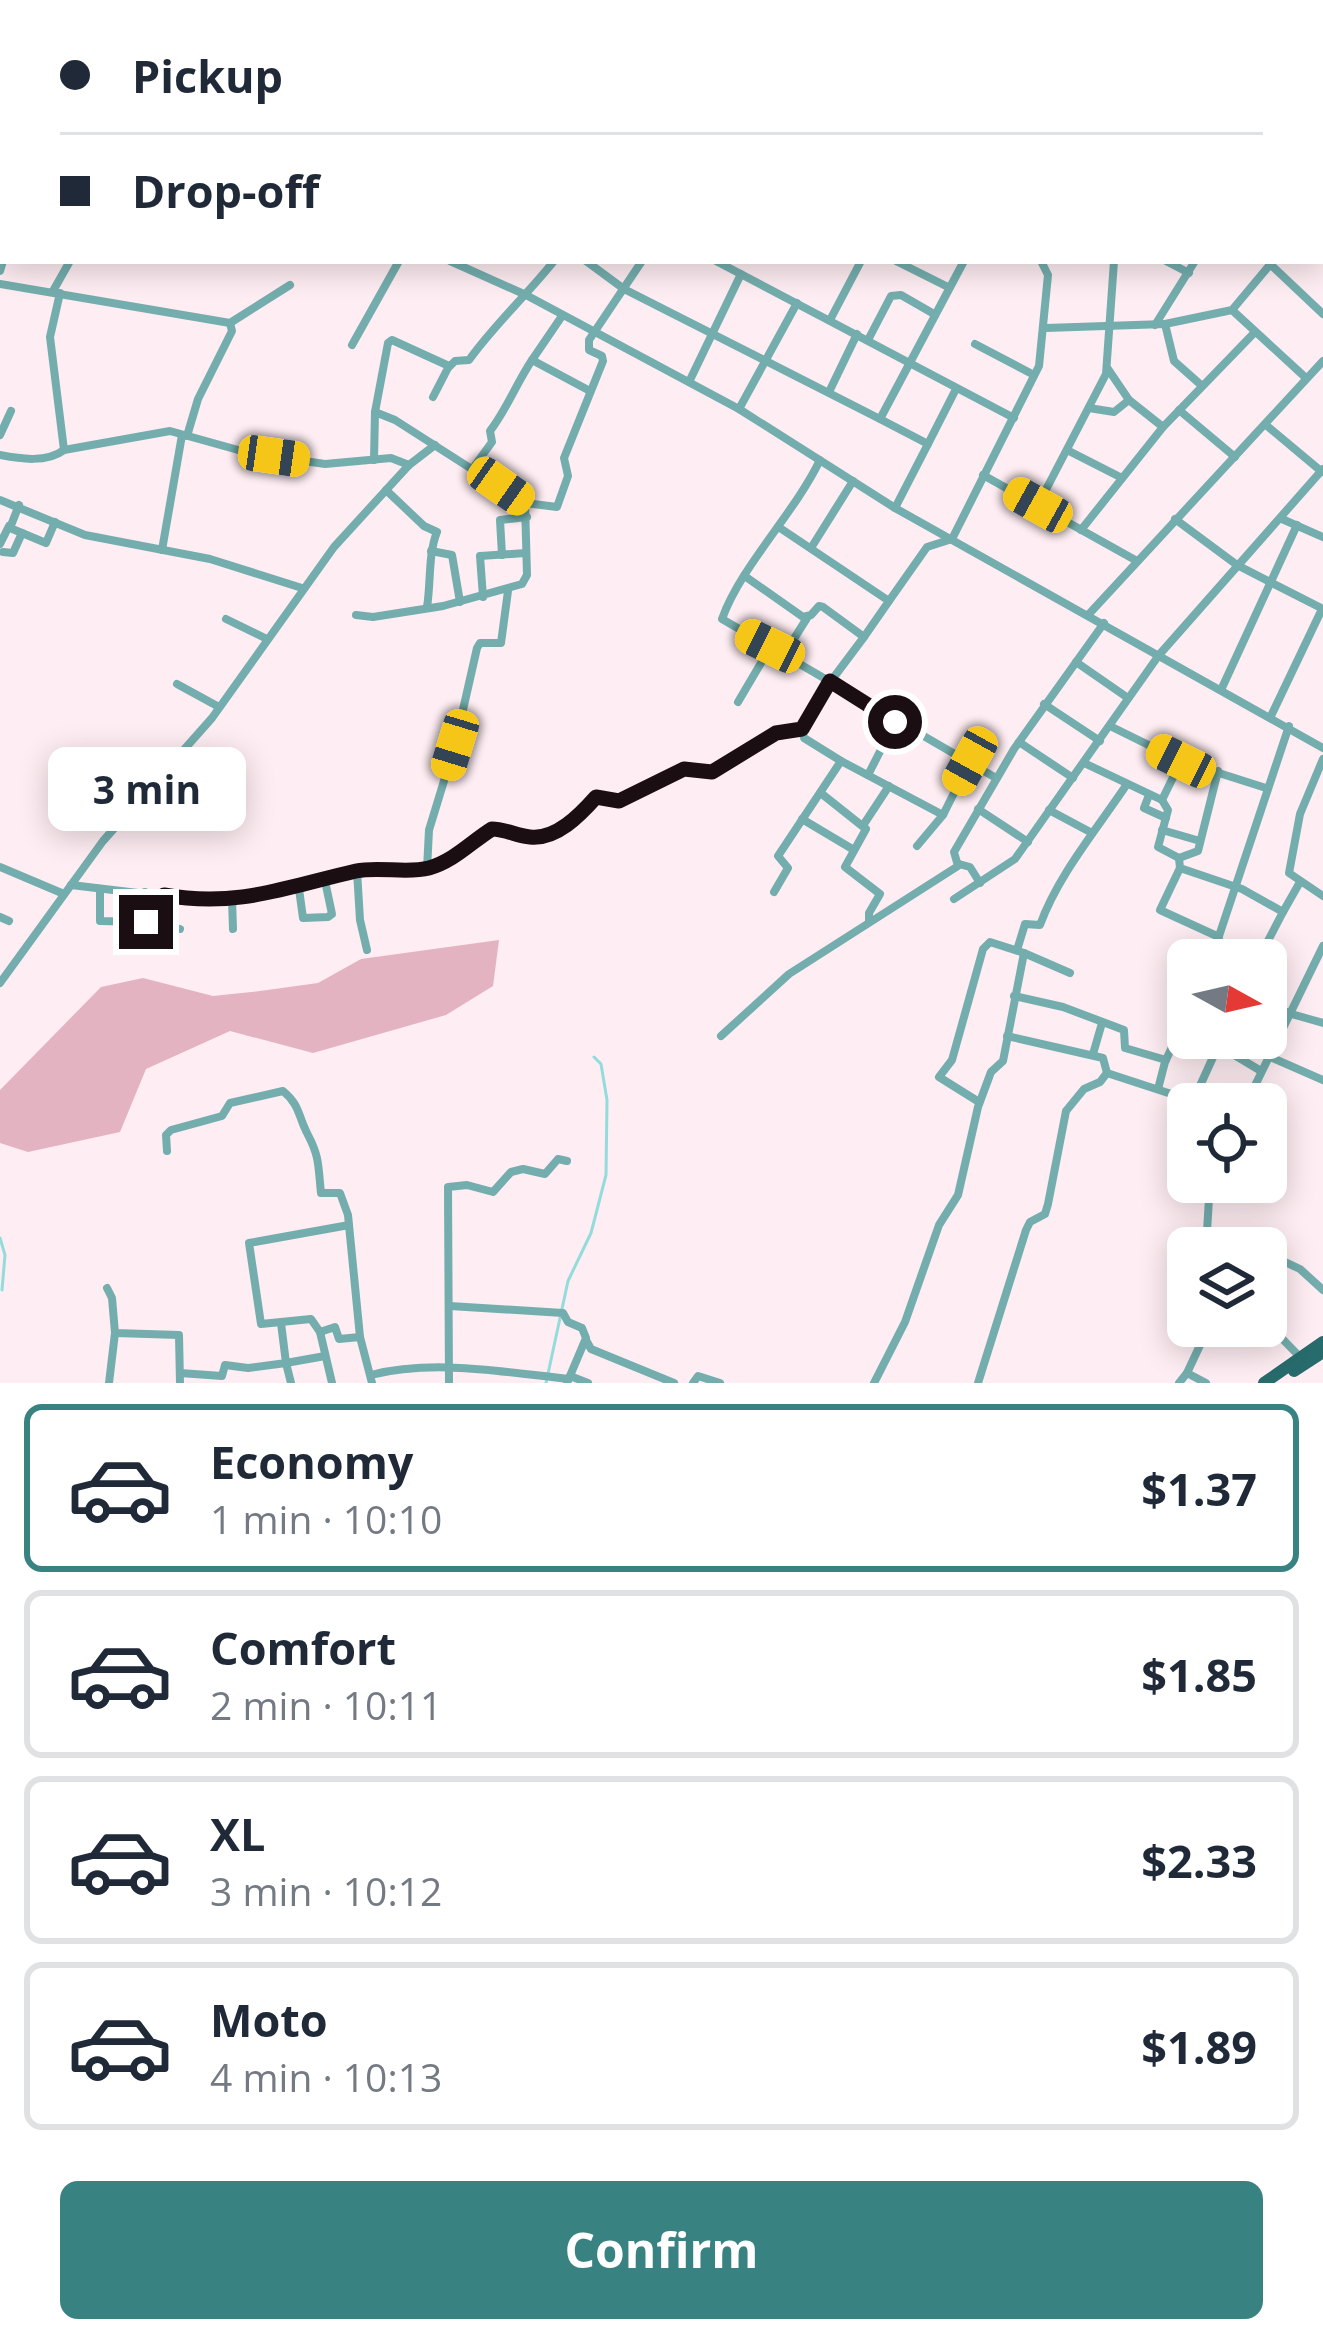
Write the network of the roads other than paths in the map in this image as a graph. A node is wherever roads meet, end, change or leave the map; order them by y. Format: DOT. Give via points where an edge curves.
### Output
graph roads {
  1 [pos="69,264"];
  2 [pos="397,264"];
  3 [pos="457,264"];
  4 [pos="552,264"];
  5 [pos="590,264"];
  6 [pos="640,264"];
  7 [pos="722,264"];
  8 [pos="902,264"];
  9 [pos="962,264"];
  10 [pos="1045,264"];
  11 [pos="1114,264"];
  12 [pos="1172,264"];
  13 [pos="1194,264"];
  14 [pos="1270,264"];
  15 [pos="1272,264"];
  16 [pos="859,265"];
  17 [pos="1189,273"];
  18 [pos="741,274"];
  19 [pos="0,284"];
  20 [pos="290,285"];
  21 [pos="949,287"];
  22 [pos="625,289"];
  23 [pos="57,292"];
  24 [pos="526,296"];
  25 [pos="796,303"];
  26 [pos="1232,310"];
  27 [pos="934,314"];
  28 [pos="1323,314"];
  29 [pos="562,316"];
  30 [pos="830,320"];
  31 [pos="230,323"];
  32 [pos="1160,324"];
  33 [pos="1109,327"];
  34 [pos="1046,328"];
  35 [pos="593,332"];
  36 [pos="1255,332"];
  37 [pos="713,333"];
  38 [pos="857,334"];
  39 [pos="868,340"];
  40 [pos="975,344"];
  41 [pos="352,345"];
  42 [pos="532,360"];
  43 [pos="766,360"];
  44 [pos="1323,361"];
  45 [pos="908,364"];
  46 [pos="449,367"];
  47 [pos="1107,368"];
  48 [pos="1034,375"];
  49 [pos="1306,378"];
  50 [pos="689,382"];
  51 [pos="1201,385"];
  52 [pos="956,389"];
  53 [pos="590,391"];
  54 [pos="829,392"];
  55 [pos="433,398"];
  56 [pos="1129,400"];
  57 [pos="1088,408"];
  58 [pos="739,409"];
  59 [pos="1179,410"];
  60 [pos="11,412"];
  61 [pos="375,412"];
  62 [pos="1014,418"];
  63 [pos="880,419"];
  64 [pos="1266,425"];
  65 [pos="2,428"];
  66 [pos="1163,428"];
  67 [pos="184,435"];
  68 [pos="928,443"];
  69 [pos="435,445"];
  70 [pos="64,450"];
  71 [pos="1067,450"];
  72 [pos="0,455"];
  73 [pos="1235,458"];
  74 [pos="374,460"];
  75 [pos="820,460"];
  76 [pos="409,465"];
  77 [pos="473,468"];
  78 [pos="1322,471"];
  79 [pos="983,475"];
  80 [pos="1122,478"];
  81 [pos="853,481"];
  82 [pos="386,490"];
  83 [pos="0,500"];
  84 [pos="525,503"];
  85 [pos="19,505"];
  86 [pos="1038,505"];
  87 [pos="895,508"];
  88 [pos="527,517"];
  89 [pos="1175,519"];
  90 [pos="1282,519"];
  91 [pos="55,522"];
  92 [pos="1297,525"];
  93 [pos="9,526"];
  94 [pos="780,528"];
  95 [pos="1081,530"];
  96 [pos="22,533"];
  97 [pos="1323,537"];
  98 [pos="952,538"];
  99 [pos="811,548"];
  100 [pos="162,550"];
  101 [pos="431,551"];
  102 [pos="1,552"];
  103 [pos="526,553"];
  104 [pos="502,554"];
  105 [pos="1137,561"];
  106 [pos="1237,566"];
  107 [pos="746,577"];
  108 [pos="1270,582"];
  109 [pos="302,588"];
  110 [pos="508,591"];
  111 [pos="483,597"];
  112 [pos="890,601"];
  113 [pos="460,602"];
  114 [pos="428,607"];
  115 [pos="1323,609"];
  116 [pos="1089,614"];
  117 [pos="356,615"];
  118 [pos="807,617"];
  119 [pos="226,619"];
  120 [pos="1104,623"];
  121 [pos="864,637"];
  122 [pos="267,639"];
  123 [pos="770,646"];
  124 [pos="784,653"];
  125 [pos="1159,655"];
  126 [pos="1076,662"];
  127 [pos="830,681"];
  128 [pos="177,684"];
  129 [pos="1221,690"];
  130 [pos="1128,698"];
  131 [pos="738,701"];
  132 [pos="1044,704"];
  133 [pos="220,707"];
  134 [pos="1270,716"];
  135 [pos="895,722"];
  136 [pos="1111,726"];
  137 [pos="1289,726"];
  138 [pos="802,729"];
  139 [pos="1100,741"];
  140 [pos="1019,742"];
  141 [pos="1322,745"];
  142 [pos="1323,759"];
  143 [pos="841,761"];
  144 [pos="970,761"];
  145 [pos="1181,761"];
  146 [pos="1084,763"];
  147 [pos="173,765"];
  148 [pos="1218,771"];
  149 [pos="868,775"];
  150 [pos="996,778"];
  151 [pos="1073,778"];
  152 [pos="1126,784"];
  153 [pos="889,786"];
  154 [pos="1266,788"];
  155 [pos="205,791"];
  156 [pos="821,794"];
  157 [pos="1149,795"];
  158 [pos="1162,800"];
  159 [pos="978,809"];
  160 [pos="1049,810"];
  161 [pos="943,815"];
  162 [pos="1166,818"];
  163 [pos="802,819"];
  164 [pos="864,824"];
  165 [pos="1162,830"];
  166 [pos="1092,833"];
  167 [pos="1200,841"];
  168 [pos="1028,842"];
  169 [pos="917,846"];
  170 [pos="854,850"];
  171 [pos="1180,863"];
  172 [pos="959,864"];
  173 [pos="0,867"];
  174 [pos="428,868"];
  175 [pos="357,871"];
  176 [pos="325,881"];
  177 [pos="1300,882"];
  178 [pos="980,883"];
  179 [pos="1234,888"];
  180 [pos="68,889"];
  181 [pos="100,889"];
  182 [pos="299,889"];
  183 [pos="146,892"];
  184 [pos="774,892"];
  185 [pos="164,895"];
  186 [pos="1323,896"];
  187 [pos="232,899"];
  188 [pos="954,899"];
  189 [pos="1283,912"];
  190 [pos="869,921"];
  191 [pos="146,922"];
  192 [pos="162,924"];
  193 [pos="180,929"];
  194 [pos="233,929"];
  195 [pos="1219,937"];
  196 [pos="1269,939"];
  197 [pos="1323,947"];
  198 [pos="367,950"];
  199 [pos="1020,952"];
  200 [pos="1070,974"];
  201 [pos="0,983"];
  202 [pos="1014,996"];
  203 [pos="1288,1013"];
  204 [pos="1102,1022"];
  205 [pos="1323,1023"];
  206 [pos="721,1036"];
  207 [pos="1007,1036"];
  208 [pos="1093,1055"];
  209 [pos="1242,1059"];
  210 [pos="1267,1059"];
  211 [pos="1275,1059"];
  212 [pos="1166,1060"];
  213 [pos="1261,1071"];
  214 [pos="1107,1073"];
  215 [pos="1323,1081"];
  216 [pos="1256,1083"];
  217 [pos="1158,1089"];
  218 [pos="1167,1092"];
  219 [pos="980,1102"];
  220 [pos="167,1150"];
  221 [pos="568,1161"];
  222 [pos="349,1225"];
  223 [pos="1287,1263"];
  224 [pos="107,1288"];
  225 [pos="1323,1290"];
  226 [pos="450,1306"];
  227 [pos="281,1323"];
  228 [pos="320,1332"];
  229 [pos="115,1333"];
  230 [pos="360,1337"];
  231 [pos="586,1338"];
  232 [pos="1323,1342"];
  233 [pos="1287,1344"];
  234 [pos="1199,1347"];
  235 [pos="1323,1352"];
  236 [pos="325,1356"];
  237 [pos="1300,1357"];
  238 [pos="286,1363"];
  239 [pos="410,1369"];
  240 [pos="449,1369"];
  241 [pos="1187,1373"];
  242 [pos="180,1378"];
  243 [pos="371,1379"];
  244 [pos="568,1379"];
  245 [pos="109,1383"];
  246 [pos="290,1383"];
  247 [pos="332,1383"];
  248 [pos="412,1383"];
  249 [pos="449,1383"];
  250 [pos="588,1383"];
  251 [pos="674,1383"];
  252 [pos="693,1383"];
  253 [pos="720,1383"];
  254 [pos="874,1383"];
  255 [pos="978,1383"];
  256 [pos="1179,1383"];
  257 [pos="1206,1383"];
  258 [pos="1264,1383"];
  259 [pos="1277,1383"];
  1 -- 23 [label="street"];
  2 -- 41 [label="street"];
  3 -- 24 [label="street"];
  4 -- 24 [label="street"];
  5 -- 22 [label="street"];
  6 -- 22 [label="street"];
  7 -- 18 [label="street"];
  8 -- 21 [label="street"];
  9 -- 21 [label="street"];
  10 -- 34 [label="street"];
  11 -- 33 [label="street"];
  12 -- 17 [label="street"];
  13 -- 17 [label="street"];
  14 -- 26 [label="street"];
  15 -- 28 [label="street"];
  16 -- 30 [label="street"];
  17 -- 32 [label="street"];
  18 -- 25 [label="street"];
  18 -- 37 [label="street"];
  19 -- 23 [label="street"];
  20 -- 31 [label="street"];
  21 -- 27 [label="street"];
  22 -- 35 [label="street"];
  22 -- 37 [label="street"];
  23 -- 31 [label="street"];
  23 -- 70 [label="street" via="50,337"];
  24 -- 29 [label="street"];
  24 -- 46 [label="street" via="469,360"];
  25 -- 30 [label="street"];
  25 -- 43 [label="street"];
  26 -- 32 [label="street"];
  26 -- 36 [label="street"];
  27 -- 39 [label="street" via="895,294"];
  27 -- 45 [label="street"];
  29 -- 35 [label="street"];
  29 -- 42 [label="street"];
  30 -- 38 [label="street"];
  31 -- 67 [label="street"];
  32 -- 33 [label="street"];
  32 -- 51 [label="street" via="1174,361"];
  33 -- 34 [label="street"];
  33 -- 47 [label="street"];
  34 -- 48 [label="street"];
  35 -- 50 [label="street"];
  35 -- 53 [label="street" via="589,350 603,361"];
  36 -- 49 [label="street"];
  36 -- 51 [label="street"];
  37 -- 43 [label="street"];
  37 -- 50 [label="street"];
  38 -- 39 [label="street"];
  38 -- 54 [label="street"];
  39 -- 45 [label="street"];
  40 -- 48 [label="street"];
  42 -- 53 [label="street"];
  42 -- 77 [label="street"];
  43 -- 54 [label="street"];
  43 -- 58 [label="street"];
  44 -- 49 [label="street"];
  45 -- 52 [label="street"];
  45 -- 63 [label="street"];
  46 -- 55 [label="street"];
  46 -- 61 [label="street" via="389,341"];
  47 -- 56 [label="street"];
  47 -- 57 [label="street"];
  48 -- 62 [label="street"];
  49 -- 64 [label="street"];
  50 -- 58 [label="street"];
  51 -- 59 [label="street"];
  52 -- 62 [label="street"];
  52 -- 68 [label="street"];
  53 -- 84 [label="street" via="564,458 568,476 557,507"];
  54 -- 63 [label="street"];
  56 -- 57 [label="street" via="1114,412"];
  56 -- 66 [label="street"];
  57 -- 71 [label="street"];
  58 -- 75 [label="street"];
  59 -- 66 [label="street"];
  59 -- 73 [label="street"];
  60 -- 65 [label="street"];
  61 -- 69 [label="street"];
  61 -- 74 [label="street"];
  62 -- 79 [label="street"];
  63 -- 68 [label="street"];
  64 -- 73 [label="street"];
  64 -- 78 [label="street"];
  66 -- 80 [label="street"];
  67 -- 70 [label="street" via="160,431"];
  67 -- 74 [label="street" via="325,464"];
  67 -- 100 [label="street"];
  68 -- 87 [label="street"];
  69 -- 76 [label="street"];
  69 -- 77 [label="street"];
  70 -- 72 [label="street" via="34,459"];
  71 -- 80 [label="street"];
  71 -- 86 [label="street"];
  73 -- 89 [label="street"];
  74 -- 76 [label="street"];
  75 -- 81 [label="street"];
  75 -- 94 [label="street"];
  76 -- 82 [label="street"];
  77 -- 84 [label="street"];
  78 -- 90 [label="street"];
  79 -- 86 [label="street"];
  79 -- 98 [label="street"];
  80 -- 95 [label="street"];
  81 -- 87 [label="street"];
  81 -- 99 [label="street"];
  82 -- 101 [label="street" via="436,531"];
  82 -- 109 [label="street"];
  83 -- 85 [label="street"];
  84 -- 88 [label="street"];
  85 -- 91 [label="street"];
  85 -- 93 [label="street"];
  86 -- 95 [label="street"];
  87 -- 98 [label="street"];
  88 -- 103 [label="street"];
  88 -- 104 [label="street" via="500,520"];
  89 -- 105 [label="street"];
  89 -- 106 [label="street"];
  90 -- 92 [label="street"];
  90 -- 106 [label="street"];
  91 -- 96 [label="street" via="46,543"];
  91 -- 100 [label="street"];
  92 -- 97 [label="street"];
  92 -- 108 [label="street"];
  93 -- 96 [label="street"];
  93 -- 102 [label="street"];
  94 -- 99 [label="street"];
  94 -- 107 [label="street"];
  95 -- 105 [label="street"];
  96 -- 102 [label="street" via="13,553"];
  98 -- 112 [label="street" via="927,547"];
  98 -- 116 [label="street"];
  99 -- 112 [label="street"];
  100 -- 109 [label="street"];
  101 -- 113 [label="street" via="452,555"];
  101 -- 114 [label="street"];
  103 -- 104 [label="street"];
  103 -- 110 [label="street" via="526,580"];
  104 -- 111 [label="street" via="478,558"];
  105 -- 116 [label="street"];
  106 -- 108 [label="street"];
  106 -- 125 [label="street"];
  107 -- 118 [label="street"];
  107 -- 123 [label="street" via="722,619"];
  108 -- 115 [label="street"];
  108 -- 129 [label="street"];
  109 -- 122 [label="street"];
  110 -- 111 [label="street"];
  110 -- 174 [label="street" via="500,643 477,648 430,830"];
  111 -- 113 [label="street"];
  112 -- 121 [label="street"];
  113 -- 114 [label="street"];
  114 -- 117 [label="street"];
  115 -- 134 [label="street"];
  116 -- 120 [label="street"];
  118 -- 121 [label="street" via="819,605"];
  118 -- 124 [label="street"];
  119 -- 122 [label="street"];
  120 -- 125 [label="street"];
  120 -- 126 [label="street"];
  121 -- 127 [label="street"];
  122 -- 133 [label="street"];
  123 -- 124 [label="street"];
  123 -- 131 [label="street"];
  124 -- 127 [label="street"];
  125 -- 129 [label="street"];
  125 -- 130 [label="street"];
  126 -- 130 [label="street"];
  126 -- 132 [label="street"];
  127 -- 135 [label="street"];
  127 -- 138 [label="street"];
  128 -- 133 [label="street"];
  129 -- 134 [label="street"];
  130 -- 136 [label="street"];
  132 -- 139 [label="street"];
  132 -- 140 [label="street"];
  133 -- 147 [label="street"];
  134 -- 137 [label="street"];
  135 -- 144 [label="street"];
  135 -- 149 [label="street"];
  136 -- 139 [label="street"];
  136 -- 145 [label="street"];
  137 -- 141 [label="street"];
  137 -- 154 [label="street"];
  138 -- 143 [label="street"];
  138 -- 174 [label="street" via="776,733 712,772 684,769 619,801 596,797 558,831 537,838 492,829"];
  139 -- 146 [label="street"];
  140 -- 150 [label="street"];
  140 -- 151 [label="street"];
  142 -- 177 [label="street" via="1290,856 1289,873"];
  143 -- 149 [label="street"];
  143 -- 156 [label="street"];
  144 -- 150 [label="street"];
  144 -- 161 [label="street"];
  145 -- 148 [label="street"];
  145 -- 158 [label="street"];
  146 -- 151 [label="street"];
  146 -- 152 [label="street"];
  147 -- 155 [label="street"];
  147 -- 180 [label="street"];
  148 -- 154 [label="street"];
  148 -- 167 [label="street"];
  149 -- 153 [label="street"];
  150 -- 159 [label="street"];
  151 -- 160 [label="street"];
  152 -- 157 [label="street"];
  152 -- 166 [label="street"];
  153 -- 161 [label="street"];
  153 -- 164 [label="street"];
  154 -- 179 [label="street"];
  156 -- 163 [label="street"];
  156 -- 164 [label="street"];
  157 -- 158 [label="street"];
  157 -- 162 [label="street" via="1144,808"];
  158 -- 162 [label="street"];
  159 -- 168 [label="street"];
  159 -- 172 [label="street" via="954,852"];
  160 -- 166 [label="street"];
  160 -- 168 [label="street"];
  161 -- 169 [label="street"];
  162 -- 165 [label="street"];
  163 -- 170 [label="street"];
  163 -- 184 [label="street" via="778,856 788,868"];
  164 -- 170 [label="street"];
  165 -- 167 [label="street"];
  165 -- 171 [label="street" via="1158,847"];
  166 -- 199 [label="street" via="1040,925 1024,924"];
  167 -- 171 [label="street"];
  168 -- 178 [label="street"];
  170 -- 190 [label="street" via="846,869 880,896"];
  171 -- 179 [label="street"];
  171 -- 195 [label="street" via="1160,910"];
  172 -- 178 [label="street"];
  172 -- 190 [label="street"];
  173 -- 180 [label="street"];
  174 -- 175 [label="street"];
  175 -- 176 [label="street"];
  175 -- 198 [label="street"];
  176 -- 182 [label="street"];
  176 -- 182 [label="street" via="328,917 302,917"];
  177 -- 186 [label="street"];
  177 -- 189 [label="street"];
  178 -- 188 [label="street"];
  179 -- 189 [label="street"];
  179 -- 195 [label="street"];
  180 -- 181 [label="street"];
  180 -- 201 [label="street"];
  181 -- 183 [label="street"];
  181 -- 191 [label="street" via="99,920"];
  182 -- 187 [label="street"];
  183 -- 185 [label="street"];
  183 -- 191 [label="street"];
  185 -- 187 [label="street"];
  185 -- 192 [label="street"];
  187 -- 194 [label="street"];
  189 -- 196 [label="street"];
  190 -- 206 [label="street" via="790,974"];
  191 -- 192 [label="street"];
  192 -- 193 [label="street"];
  197 -- 203 [label="street"];
  199 -- 200 [label="street"];
  199 -- 202 [label="street"];
  199 -- 219 [label="street" via="990,942 983,949 952,1060 939,1077"];
  202 -- 204 [label="street"];
  202 -- 207 [label="street"];
  203 -- 205 [label="street"];
  204 -- 208 [label="street"];
  204 -- 212 [label="street" via="1124,1030 1124,1048"];
  207 -- 208 [label="street"];
  207 -- 219 [label="street"];
  208 -- 214 [label="street" via="1107,1062"];
  209 -- 213 [label="street"];
  210 -- 213 [label="street"];
  211 -- 215 [label="street"];
  212 -- 217 [label="street"];
  213 -- 216 [label="street"];
  214 -- 217 [label="street"];
  214 -- 255 [label="street" via="1066,1111 1045,1214 1026,1230"];
  217 -- 218 [label="street"];
  219 -- 254 [label="street" via="958,1196"];
  220 -- 222 [label="street" via="171,1130 222,1116 230,1103 283,1091 316,1143 321,1193 340,1193"];
  221 -- 226 [label="street" via="545,1174 511,1172 493,1192 448,1187"];
  222 -- 227 [label="street" via="249,1243 260,1322"];
  222 -- 230 [label="street"];
  223 -- 225 [label="street"];
  224 -- 229 [label="street"];
  226 -- 231 [label="street" via="561,1313"];
  226 -- 240 [label="street"];
  227 -- 228 [label="street" via="314,1320"];
  227 -- 238 [label="street"];
  228 -- 230 [label="street" via="335,1327 340,1339"];
  228 -- 236 [label="street"];
  229 -- 242 [label="street" via="179,1335"];
  229 -- 245 [label="street"];
  230 -- 243 [label="street"];
  231 -- 244 [label="street"];
  231 -- 251 [label="street" via="591,1349"];
  232 -- 237 [label="main road"];
  233 -- 237 [label="street"];
  234 -- 241 [label="street"];
  235 -- 259 [label="main road"];
  236 -- 238 [label="street"];
  236 -- 247 [label="street"];
  237 -- 258 [label="main road"];
  238 -- 242 [label="street" via="225,1365 221,1376"];
  238 -- 246 [label="street"];
  239 -- 240 [label="street"];
  239 -- 243 [label="street"];
  239 -- 248 [label="street"];
  240 -- 244 [label="street"];
  240 -- 249 [label="street"];
  241 -- 256 [label="street"];
  241 -- 257 [label="street"];
  244 -- 250 [label="street"];
  252 -- 253 [label="street" via="698,1376"];
}
